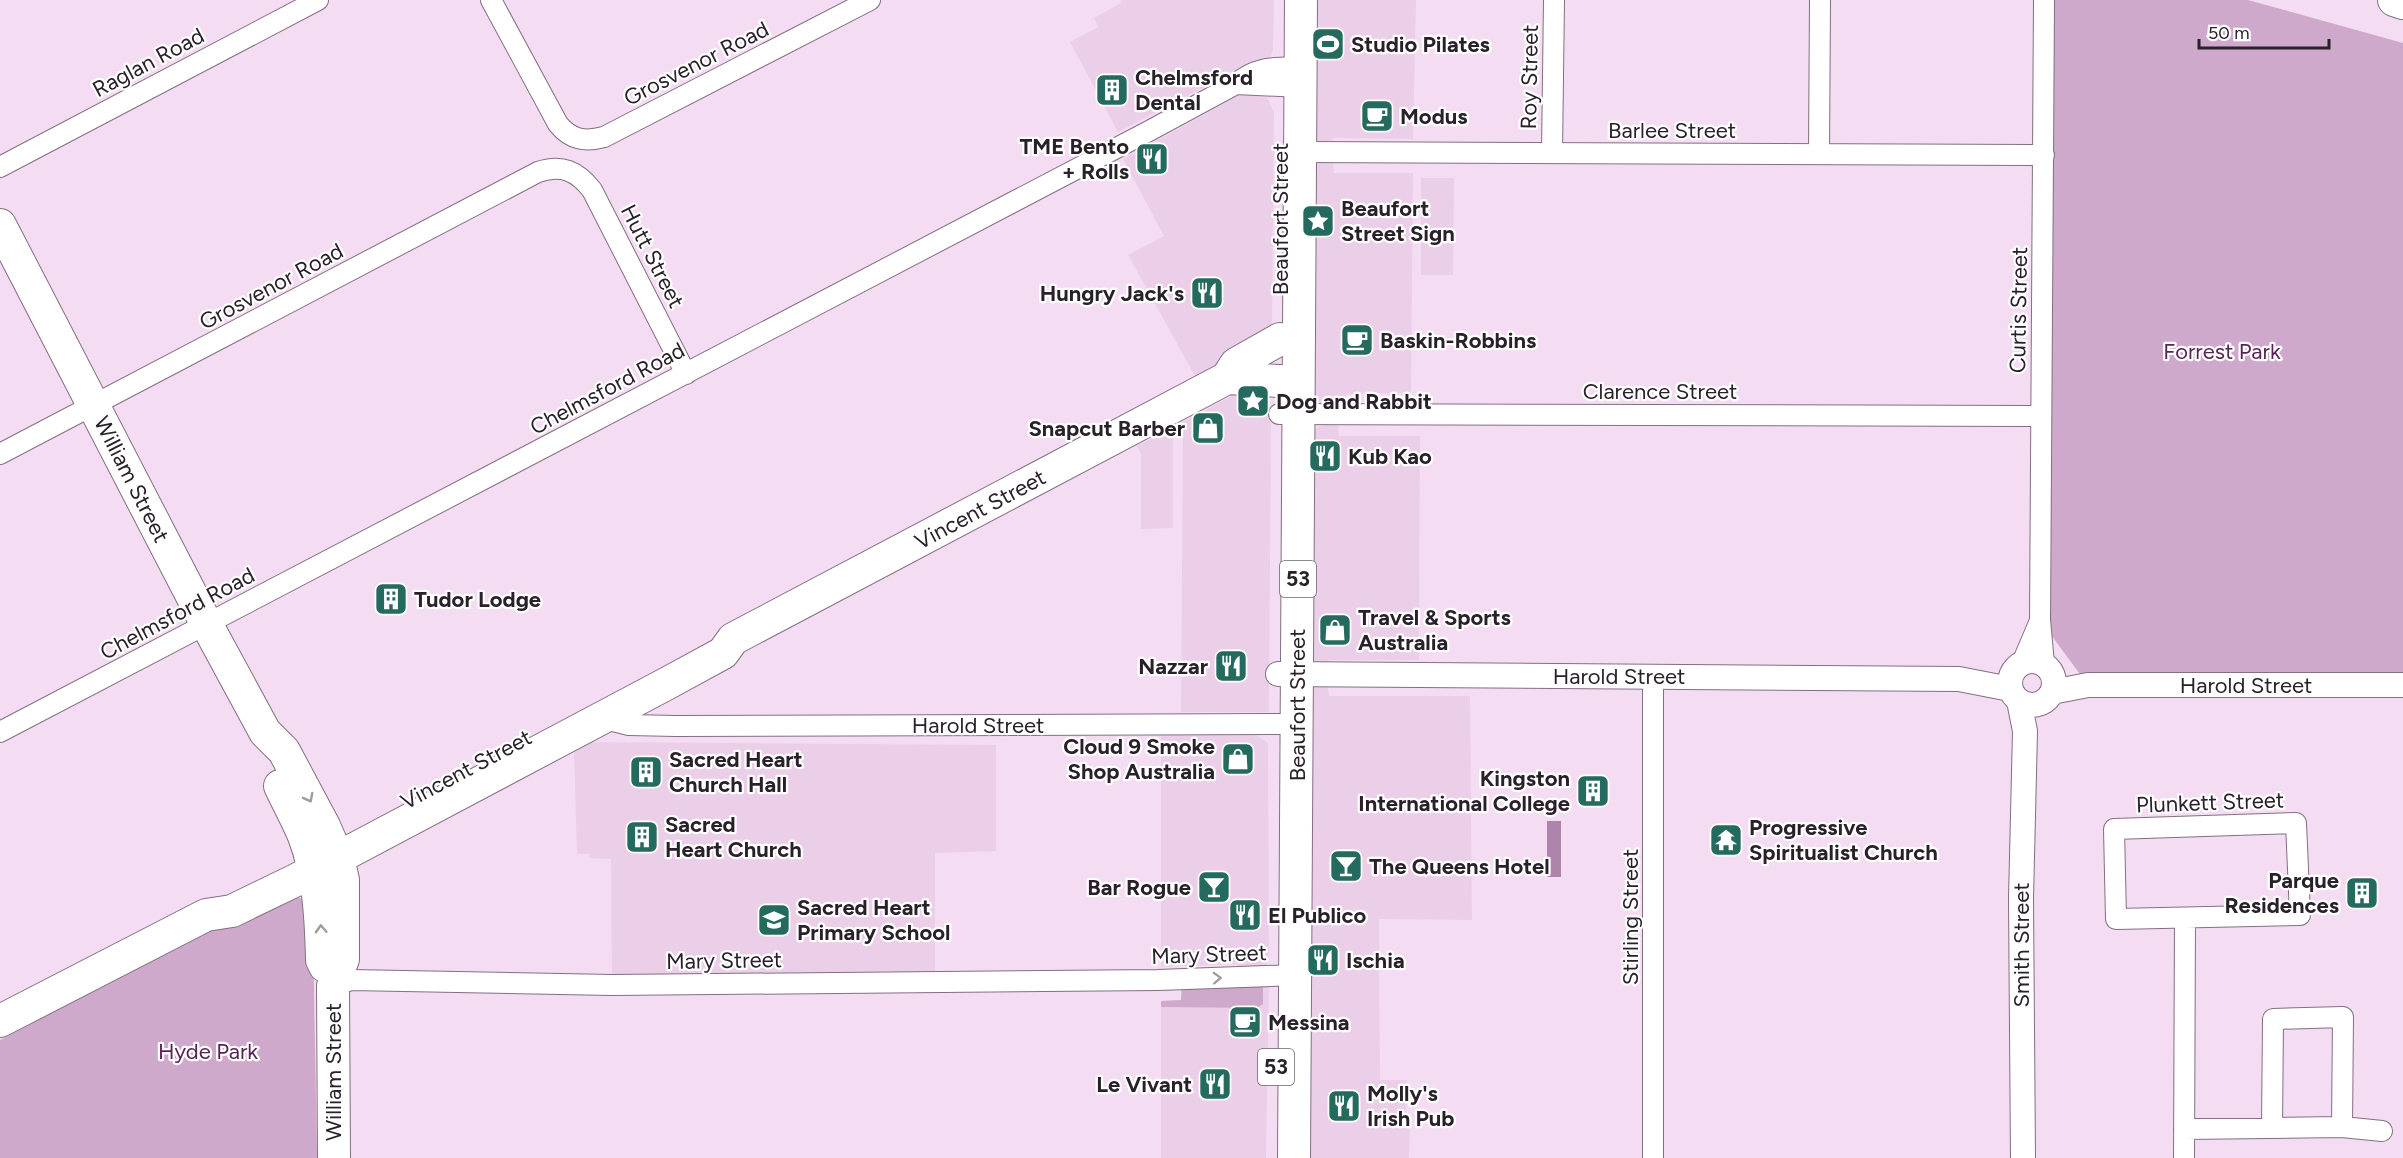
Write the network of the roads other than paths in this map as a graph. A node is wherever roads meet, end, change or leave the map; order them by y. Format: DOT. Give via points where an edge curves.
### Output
graph roads {
  1 [pos="318,0"];
  2 [pos="491,0"];
  3 [pos="870,0"];
  4 [pos="1282,0"];
  5 [pos="1301,0"];
  6 [pos="1554,0"];
  7 [pos="1820,0"];
  8 [pos="2044,0"];
  9 [pos="1291,77"];
  10 [pos="1300,152"];
  11 [pos="1552,153"];
  12 [pos="1819,154"];
  13 [pos="2044,155"];
  14 [pos="0,167"];
  15 [pos="567,170"];
  16 [pos="0,225"];
  17 [pos="1280,339"];
  18 [pos="686,374"];
  19 [pos="1227,378"];
  20 [pos="1289,382"];
  21 [pos="94,405"];
  22 [pos="1289,414"];
  23 [pos="2040,416"];
  24 [pos="0,454"];
  25 [pos="207,625"];
  26 [pos="733,639"];
  27 [pos="1288,674"];
  28 [pos="1653,677"];
  29 [pos="2032,681"];
  30 [pos="666,684"];
  31 [pos="2403,685"];
  32 [pos="601,718"];
  33 [pos="1287,724"];
  34 [pos="660,726"];
  35 [pos="0,732"];
  36 [pos="323,855"];
  37 [pos="2185,919"];
  38 [pos="1286,975"];
  39 [pos="333,986"];
  40 [pos="0,1021"];
  41 [pos="2272,1127"];
  42 [pos="2342,1127"];
  43 [pos="2184,1129"];
  44 [pos="2382,1131"];
  45 [pos="334,1158"];
  46 [pos="1276,1158"];
  47 [pos="1294,1158"];
  48 [pos="1653,1158"];
  49 [pos="2023,1158"];
  50 [pos="2184,1158"];
  1 -- 14 [label="street, Raglan Road"];
  2 -- 3 [label="street, Grosvenor Road" via="558,124 574,138 588,141 604,137"];
  4 -- 9 [label="main road, Beaufort Street / 53"];
  5 -- 9 [label="main road, Beaufort Street / 53"];
  6 -- 11 [label="street, Roy Street"];
  7 -- 12 [label="street"];
  8 -- 13 [label="street, Curtis Street"];
  9 -- 10 [label="main road, Beaufort Street / 53"];
  9 -- 17 [label="main road, Beaufort Street / 53"];
  9 -- 18 [label="street, Chelmsford Road" via="1236,84"];
  10 -- 11 [label="street, Barlee Street"];
  10 -- 20 [label="main road, Beaufort Street / 53"];
  11 -- 12 [label="street, Barlee Street"];
  12 -- 13 [label="street, Barlee Street"];
  13 -- 23 [label="street, Curtis Street"];
  15 -- 18 [label="street, Hutt Street" via="582,178 592,190"];
  15 -- 21 [label="street, Grosvenor Road" via="538,172"];
  16 -- 21 [label="main road, William Street"];
  17 -- 19 [label="main road, Vincent Street" via="1236,364"];
  17 -- 20 [label="main road, Beaufort Street / 53"];
  18 -- 25 [label="street, Chelmsford Road"];
  19 -- 20 [label="main road"];
  19 -- 26 [label="main road, Vincent Street"];
  20 -- 22 [label="main road, Beaufort Street / 53"];
  21 -- 24 [label="street, Grosvenor Road"];
  21 -- 25 [label="main road, William Street"];
  22 -- 23 [label="street, Clarence Street"];
  22 -- 27 [label="main road, Beaufort Street / 53"];
  23 -- 29 [label="street, Curtis Street" via="2040,620"];
  25 -- 35 [label="street, Chelmsford Road"];
  25 -- 36 [label="main road, William Street" via="265,732 267,759"];
  26 -- 30 [label="main road, Vincent Street" via="723,653"];
  26 -- 36 [label="main road, Vincent Street" via="716,638"];
  27 -- 28 [label="street, Harold Street"];
  27 -- 33 [label="main road, Beaufort Street / 53"];
  28 -- 29 [label="street, Harold Street"];
  28 -- 48 [label="street, Stirling Street"];
  29 -- 31 [label="street, Harold Street" via="2088,685"];
  29 -- 49 [label="street, Smith Street" via="2025,731 2021,899"];
  30 -- 32 [label="main road, Vincent Street"];
  30 -- 34 [label="street" via="657,704"];
  32 -- 34 [label="street, Harold Street" via="629,725"];
  32 -- 36 [label="main road, Vincent Street"];
  33 -- 34 [label="street, Harold Street"];
  33 -- 38 [label="main road, Beaufort Street / 53"];
  36 -- 39 [label="main road, William Street" via="343,880 343,958"];
  36 -- 40 [label="main road, Vincent Street" via="224,894 206,915"];
  37 -- 37 [label="street, Plunkett Street" via="2116,919 2114,829 2296,823 2300,915"];
  37 -- 43 [label="street"];
  39 -- 38 [label="street, Mary Street, one-way" via="351,980 612,985 1158,980"];
  38 -- 46 [label="main road, Beaufort Street / 53"];
  38 -- 47 [label="main road, Beaufort Street / 53"];
  39 -- 45 [label="main road, William Street"];
  41 -- 42 [label="street"];
  41 -- 42 [label="street" via="2273,1019 2343,1017"];
  41 -- 43 [label="street"];
  42 -- 44 [label="street"];
  43 -- 50 [label="street"];
}
